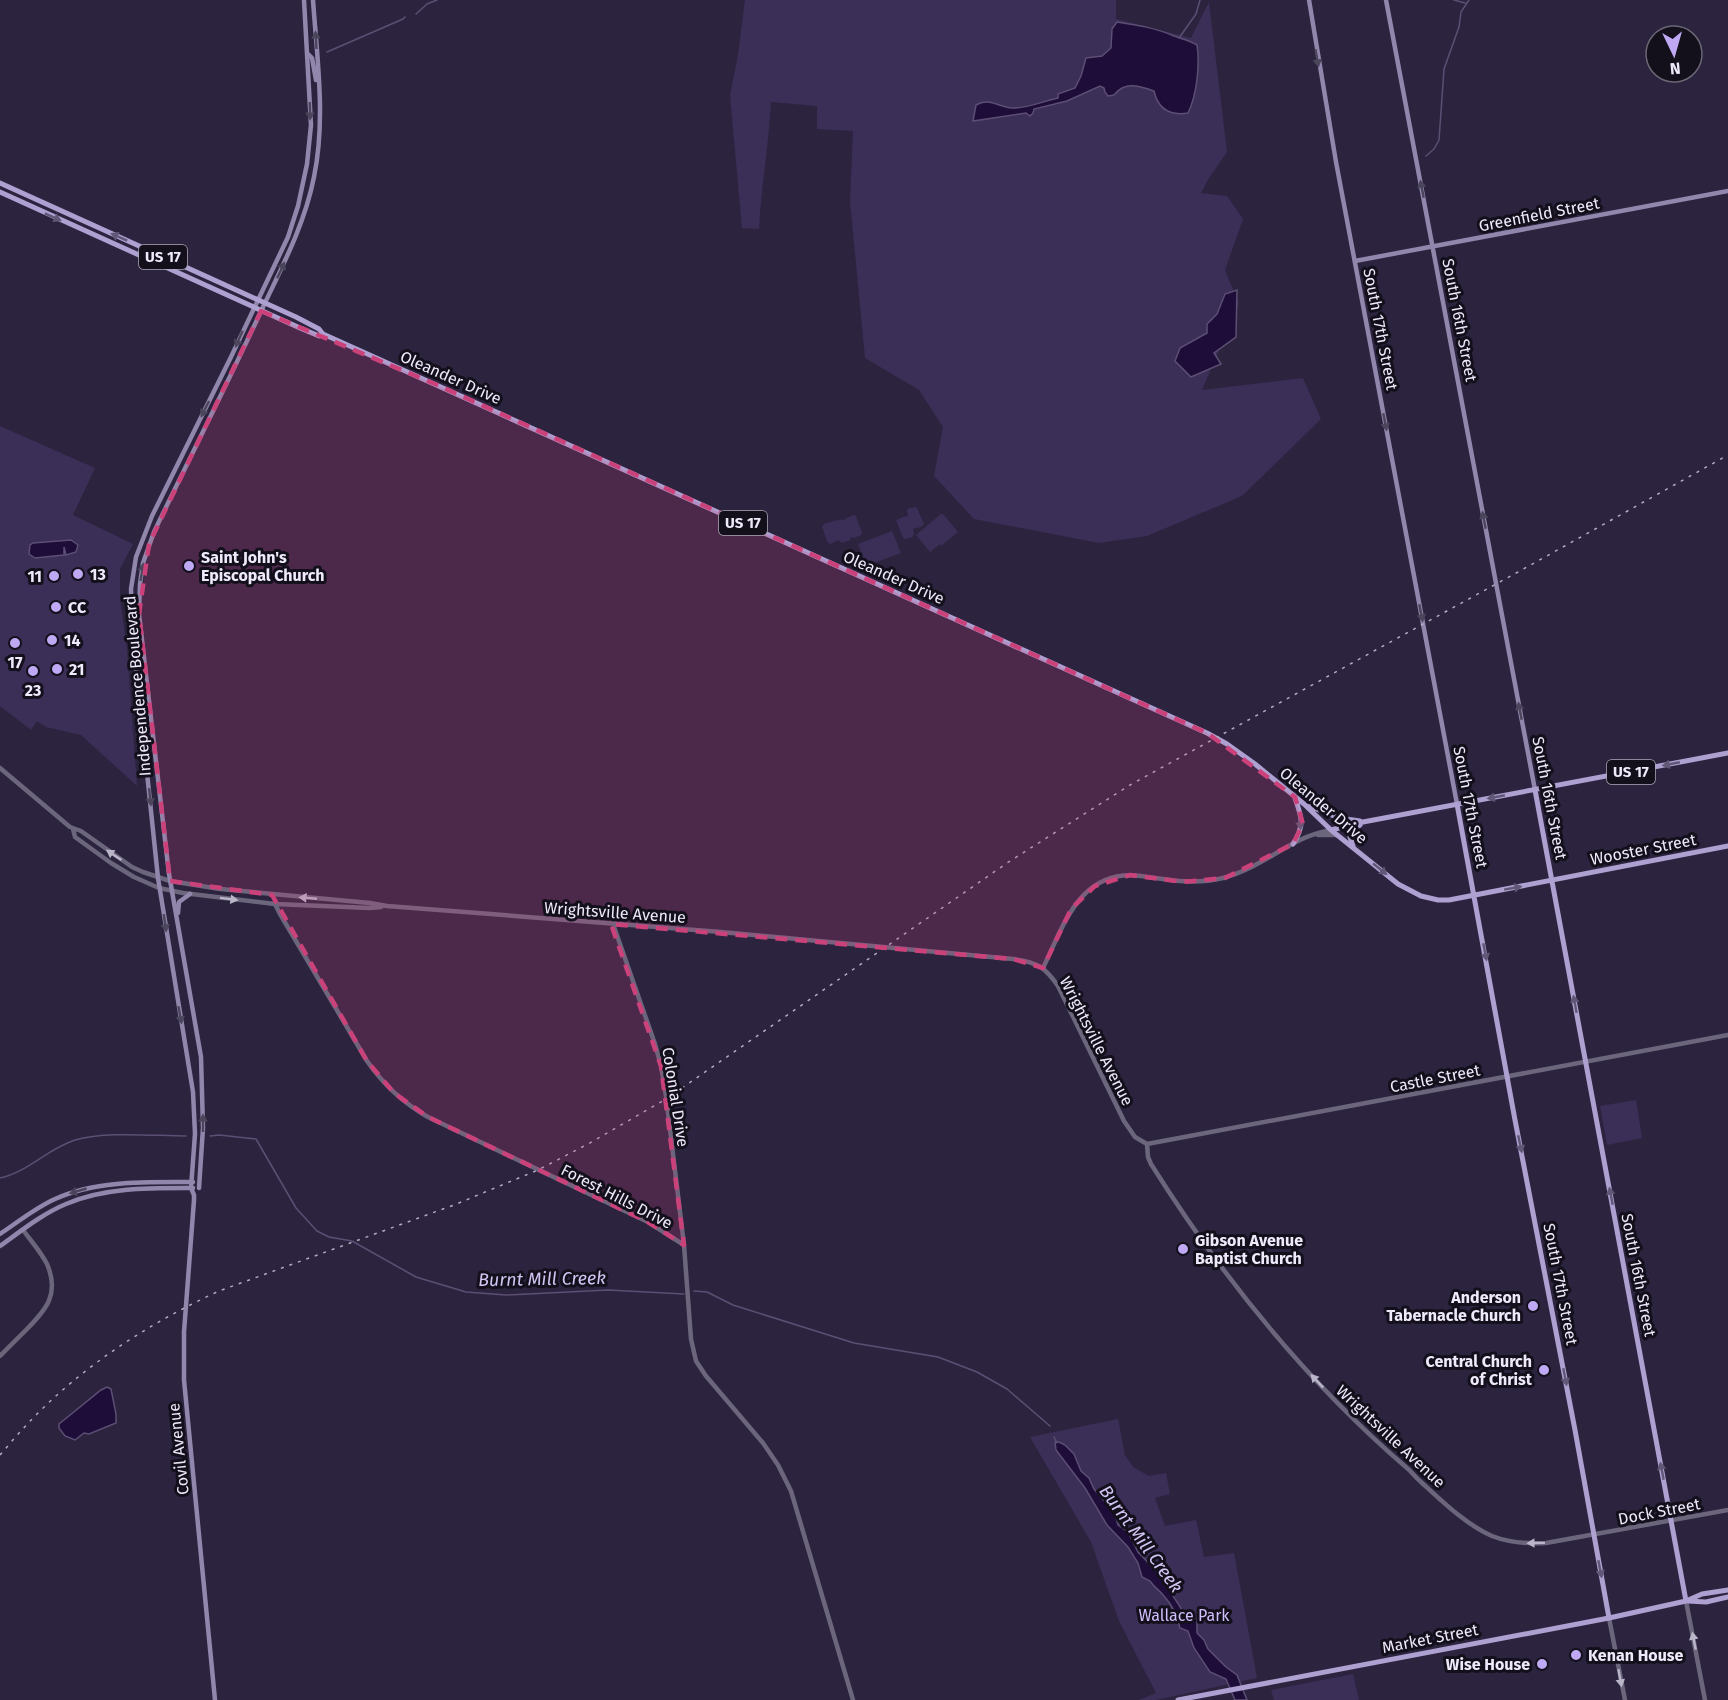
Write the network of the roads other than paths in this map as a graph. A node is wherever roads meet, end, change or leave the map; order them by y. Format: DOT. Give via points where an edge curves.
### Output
graph roads {
  1 [pos="304,0"];
  2 [pos="314,0"];
  3 [pos="1309,0"];
  4 [pos="1386,0"];
  5 [pos="307,53"];
  6 [pos="320,100"];
  7 [pos="0,183"];
  8 [pos="1728,191"];
  9 [pos="0,192"];
  10 [pos="1432,246"];
  11 [pos="1355,261"];
  12 [pos="257,300"];
  13 [pos="265,304"];
  14 [pos="254,307"];
  15 [pos="261,311"];
  16 [pos="323,334"];
  17 [pos="1728,753"];
  18 [pos="0,768"];
  19 [pos="1535,790"];
  20 [pos="1295,797"];
  21 [pos="1304,804"];
  22 [pos="1457,804"];
  23 [pos="1366,821"];
  24 [pos="73,829"];
  25 [pos="1331,830"];
  26 [pos="1315,835"];
  27 [pos="1338,835"];
  28 [pos="1293,844"];
  29 [pos="1728,846"];
  30 [pos="1354,848"];
  31 [pos="158,878"];
  32 [pos="170,881"];
  33 [pos="1551,881"];
  34 [pos="159,888"];
  35 [pos="171,890"];
  36 [pos="190,894"];
  37 [pos="1474,895"];
  38 [pos="1421,896"];
  39 [pos="275,904"];
  40 [pos="387,906"];
  41 [pos="177,921"];
  42 [pos="613,924"];
  43 [pos="1043,968"];
  44 [pos="1728,1035"];
  45 [pos="1585,1062"];
  46 [pos="1508,1076"];
  47 [pos="1147,1144"];
  48 [pos="192,1182"];
  49 [pos="199,1182"];
  50 [pos="191,1188"];
  51 [pos="199,1188"];
  52 [pos="194,1195"];
  53 [pos="23,1230"];
  54 [pos="0,1234"];
  55 [pos="684,1245"];
  56 [pos="0,1246"];
  57 [pos="0,1356"];
  58 [pos="1728,1510"];
  59 [pos="1671,1520"];
  60 [pos="1594,1535"];
  61 [pos="1728,1590"];
  62 [pos="1728,1597"];
  63 [pos="1686,1601"];
  64 [pos="1609,1618"];
  65 [pos="215,1700"];
  66 [pos="853,1700"];
  67 [pos="1178,1700"];
  68 [pos="1624,1700"];
  69 [pos="1705,1700"];
  1 -- 5 [label="main road, Independence Boulevard"];
  6 -- 2 [label="main road, Independence Boulevard, one-way"];
  3 -- 11 [label="main road, South 17th Street, one-way"];
  10 -- 4 [label="main road, South 16th Street, one-way"];
  5 -- 6 [label="main road" via="312,58"];
  5 -- 12 [label="main road, Independence Boulevard, one-way" via="310,125 305,176 288,237"];
  13 -- 6 [label="main road, Independence Boulevard, one-way" via="307,208 319,145"];
  12 -- 7 [label="main road, Oleander Drive / US 17, one-way"];
  8 -- 10 [label="main road, Greenfield Street"];
  9 -- 14 [label="main road, Oleander Drive / US 17, one-way"];
  10 -- 11 [label="main road, Greenfield Street"];
  19 -- 10 [label="main road, South 16th Street, one-way"];
  11 -- 22 [label="main road, South 17th Street, one-way"];
  12 -- 13 [label="main road, Oleander Drive / US 17"];
  12 -- 14 [label="main road, Independence Boulevard"];
  13 -- 15 [label="main road, Independence Boulevard"];
  13 -- 16 [label="main road, Oleander Drive / US 17"];
  14 -- 15 [label="main road, Oleander Drive / US 17"];
  14 -- 31 [label="main road, Independence Boulevard, one-way" via="152,516 132,579 132,639"];
  15 -- 16 [label="main road, Oleander Drive / US 17" via="319,336"];
  32 -- 15 [label="main road, Independence Boulevard, one-way" via="140,629 141,573 154,532"];
  16 -- 20 [label="main road, Oleander Drive / US 17" via="1198,728 1239,753"];
  17 -- 19 [label="main road, US 17, one-way"];
  18 -- 24 [label="street, Wrightsville Avenue"];
  19 -- 22 [label="main road, US 17, one-way"];
  19 -- 33 [label="main road, South 16th Street"];
  20 -- 21 [label="main road, Oleander Drive / US 17"];
  20 -- 28 [label="main road, one-way" via="1303,824"];
  21 -- 23 [label="main road, US 17" via="1339,818"];
  21 -- 25 [label="main road, Oleander Drive / US 17"];
  22 -- 23 [label="main road, US 17"];
  22 -- 37 [label="main road, South 17th Street"];
  23 -- 25 [label="main road, US 17"];
  23 -- 30 [label="main road" via="1351,833"];
  31 -- 24 [label="street, Wrightsville Avenue, one-way" via="132,867"];
  24 -- 34 [label="street, Wrightsville Avenue" via="75,837 111,863"];
  25 -- 26 [label="street"];
  25 -- 27 [label="main road, Oleander Drive / US 17"];
  26 -- 27 [label="street"];
  26 -- 28 [label="street"];
  27 -- 30 [label="main road, Oleander Drive / US 17"];
  28 -- 43 [label="street" via="1251,868 1220,879 1183,882 1130,876 1095,886 1070,910"];
  29 -- 33 [label="main road, Wooster Street / US 17"];
  30 -- 38 [label="main road, Oleander Drive / US 17, one-way" via="1398,884"];
  31 -- 32 [label="street, Wrightsville Avenue"];
  31 -- 34 [label="main road, Independence Boulevard"];
  32 -- 35 [label="main road, Independence Boulevard"];
  40 -- 32 [label="street, Wrightsville Avenue, one-way"];
  37 -- 33 [label="main road, Wooster Street / US 17, one-way"];
  45 -- 33 [label="main road, South 16th Street, one-way"];
  34 -- 35 [label="street, Wrightsville Avenue"];
  34 -- 48 [label="main road, Independence Boulevard, one-way" via="193,1092"];
  35 -- 36 [label="street, Wrightsville Avenue"];
  35 -- 41 [label="main road, Independence Boulevard"];
  36 -- 39 [label="street, Wrightsville Avenue, one-way"];
  36 -- 41 [label="main road" via="179,902"];
  37 -- 38 [label="main road, Wooster Street / US 17" via="1449,900"];
  37 -- 46 [label="main road, South 17th Street, one-way"];
  39 -- 40 [label="street, Wrightsville Avenue"];
  39 -- 55 [label="street, Forest Hills Drive" via="367,1061 394,1093 421,1113 648,1222"];
  40 -- 42 [label="street, Wrightsville Avenue"];
  49 -- 41 [label="main road, Independence Boulevard, one-way" via="203,1128 201,1058"];
  42 -- 43 [label="street, Wrightsville Avenue" via="1013,958"];
  42 -- 55 [label="street, Colonial Drive" via="661,1066"];
  43 -- 47 [label="street, Wrightsville Avenue" via="1062,994 1124,1121 1135,1137"];
  44 -- 45 [label="street, Castle Street"];
  45 -- 46 [label="street, Castle Street"];
  59 -- 45 [label="main road, South 16th Street, one-way"];
  46 -- 47 [label="street, Castle Street"];
  46 -- 60 [label="main road, South 17th Street, one-way"];
  60 -- 47 [label="street, Wrightsville Avenue, one-way" via="1546,1543 1503,1540 1472,1524 1418,1480 1345,1412 1229,1280 1151,1164"];
  48 -- 49 [label="main road"];
  48 -- 50 [label="main road, Independence Boulevard"];
  48 -- 54 [label="main road, one-way" via="108,1185 82,1190 42,1205"];
  49 -- 51 [label="main road, Independence Boulevard"];
  50 -- 51 [label="main road"];
  50 -- 52 [label="main road, Covil Avenue"];
  50 -- 53 [label="main road" via="95,1194 58,1208"];
  51 -- 52 [label="main road"];
  52 -- 65 [label="main road, Covil Avenue" via="183,1368"];
  53 -- 56 [label="main road"];
  53 -- 57 [label="street" via="48,1267 51,1297 41,1315"];
  55 -- 66 [label="street, Forest Hills Drive" via="696,1361 763,1443 791,1491"];
  58 -- 59 [label="street, Dock Street"];
  59 -- 60 [label="street, Dock Street"];
  59 -- 63 [label="main road, South 16th Street"];
  60 -- 64 [label="main road, South 17th Street, one-way"];
  61 -- 63 [label="main road, Market Street"];
  62 -- 63 [label="main road, Market Street"];
  63 -- 64 [label="main road, Market Street"];
  69 -- 63 [label="street, one-way"];
  64 -- 67 [label="main road, Market Street"];
  64 -- 68 [label="street, one-way"];
}
